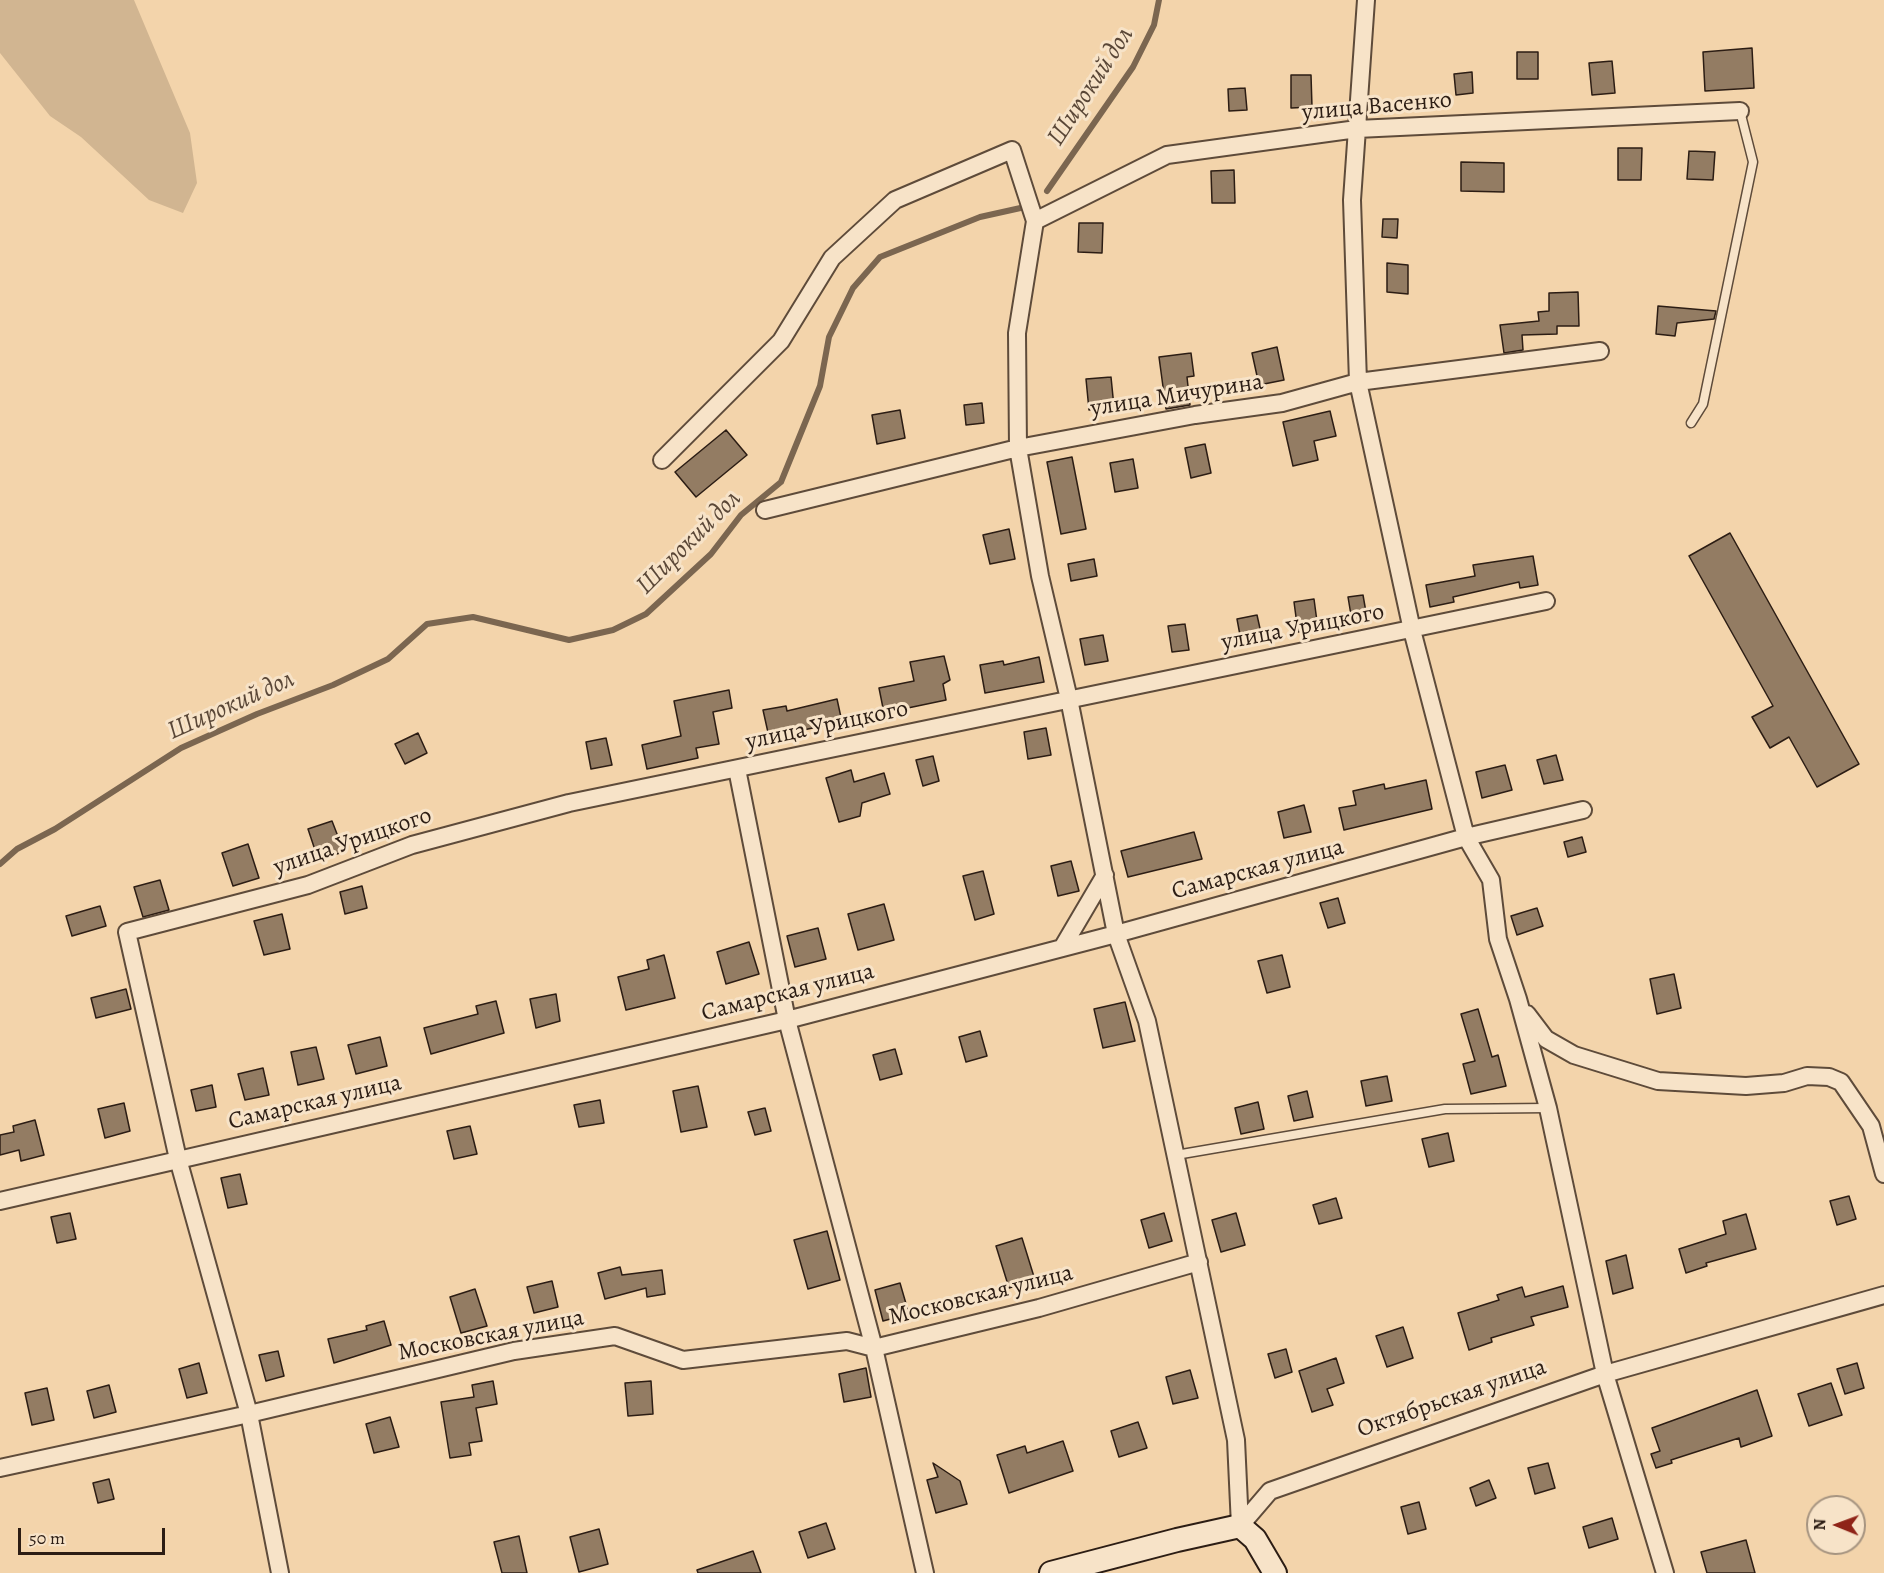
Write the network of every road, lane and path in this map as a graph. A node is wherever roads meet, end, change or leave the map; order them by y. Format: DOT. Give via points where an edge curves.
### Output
graph roads {
  1 [pos="1366,0"];
  2 [pos="1740,111"];
  3 [pos="1357,129"];
  4 [pos="1035,221"];
  5 [pos="1600,351"];
  6 [pos="1358,382"];
  7 [pos="1691,423"];
  8 [pos="1018,448"];
  9 [pos="662,460"];
  10 [pos="765,510"];
  11 [pos="1546,601"];
  12 [pos="1412,630"];
  13 [pos="1069,699"];
  14 [pos="737,769"];
  15 [pos="1583,810"];
  16 [pos="1466,837"];
  17 [pos="1105,875"];
  18 [pos="1116,934"];
  19 [pos="1062,948"];
  20 [pos="1518,999"];
  21 [pos="788,1020"];
  22 [pos="1548,1108"];
  23 [pos="1176,1155"];
  24 [pos="178,1159"];
  25 [pos="1884,1174"];
  26 [pos="0,1201"];
  27 [pos="1199,1262"];
  28 [pos="1884,1295"];
  29 [pos="874,1348"];
  30 [pos="1605,1374"];
  31 [pos="249,1414"];
  32 [pos="0,1468"];
  33 [pos="1240,1526"];
  34 [pos="280,1573"];
  35 [pos="925,1573"];
  36 [pos="1051,1573"];
  37 [pos="1275,1573"];
  38 [pos="1665,1573"];
  1 -- 3 [label="street"];
  2 -- 3 [label="street, улица Васенко"];
  2 -- 7 [label="lane" via="1753,162 1703,404"];
  3 -- 4 [label="street, улица Васенко" via="1167,155"];
  3 -- 6 [label="street" via="1352,200"];
  4 -- 8 [label="street" via="1017,333"];
  4 -- 9 [label="street" via="1012,150 896,200 832,258 781,341"];
  5 -- 6 [label="street, улица Мичурина"];
  6 -- 8 [label="street, улица Мичурина" via="1282,404 1195,415"];
  6 -- 12 [label="street"];
  8 -- 10 [label="street, улица Мичурина"];
  8 -- 13 [label="street" via="1040,576"];
  11 -- 12 [label="street, улица Урицкого"];
  12 -- 13 [label="street, улица Урицкого"];
  12 -- 16 [label="street"];
  13 -- 14 [label="street, улица Урицкого"];
  13 -- 17 [label="street"];
  14 -- 21 [label="street"];
  14 -- 24 [label="street, улица Урицкого" via="557,806 412,845 308,885 127,932"];
  15 -- 16 [label="street, Самарская улица"];
  16 -- 18 [label="street, Самарская улица"];
  16 -- 20 [label="street" via="1491,880 1498,939"];
  17 -- 18 [label="street"];
  17 -- 19 [label="street"];
  18 -- 19 [label="street, Самарская улица"];
  18 -- 23 [label="street" via="1147,1021"];
  19 -- 21 [label="street, Самарская улица"];
  20 -- 22 [label="street"];
  20 -- 25 [label="street" via="1541,1033 1574,1055 1658,1081 1746,1086 1784,1083 1807,1076 1840,1082 1872,1126"];
  21 -- 24 [label="street, Самарская улица"];
  21 -- 29 [label="street"];
  22 -- 23 [label="lane" via="1445,1109"];
  22 -- 30 [label="street"];
  23 -- 27 [label="street"];
  24 -- 26 [label="street, Самарская улица"];
  24 -- 31 [label="street"];
  27 -- 29 [label="street, Московская улица" via="1039,1308"];
  27 -- 33 [label="street" via="1236,1440"];
  28 -- 30 [label="street, Октябрьская улица"];
  29 -- 31 [label="street, Московская улица" via="847,1341 683,1360 615,1336 514,1351"];
  29 -- 35 [label="street"];
  30 -- 33 [label="street, Октябрьская улица" via="1270,1491"];
  30 -- 38 [label="street"];
  31 -- 32 [label="street, Московская улица"];
  31 -- 34 [label="street"];
  33 -- 36 [label="main road"];
  33 -- 37 [label="main road" via="1255,1539"];
}
